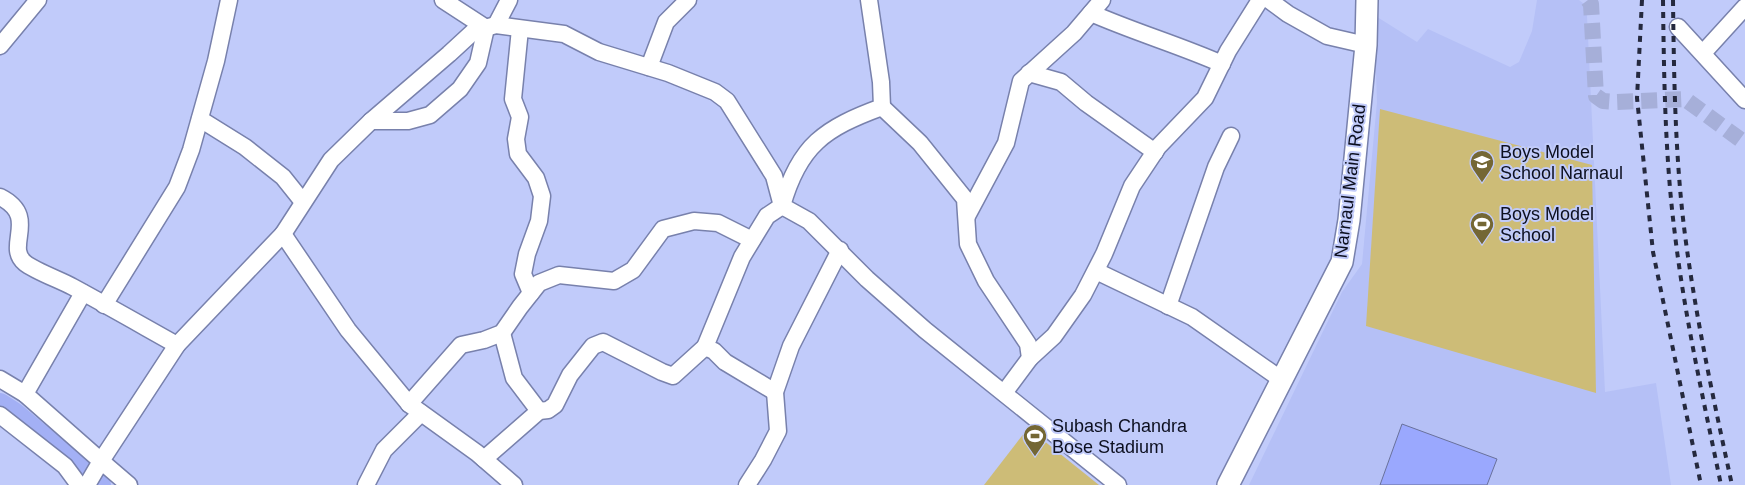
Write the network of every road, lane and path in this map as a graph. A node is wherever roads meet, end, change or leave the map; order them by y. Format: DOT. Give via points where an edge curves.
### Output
graph roads {
  1 [pos="38,0"];
  2 [pos="229,0"];
  3 [pos="443,0"];
  4 [pos="509,0"];
  5 [pos="688,0"];
  6 [pos="869,0"];
  7 [pos="1102,0"];
  8 [pos="1260,0"];
  9 [pos="1269,0"];
  10 [pos="1367,0"];
  11 [pos="1745,7"];
  12 [pos="1091,13"];
  13 [pos="491,26"];
  14 [pos="1678,27"];
  15 [pos="520,29"];
  16 [pos="1366,45"];
  17 [pos="0,46"];
  18 [pos="1703,53"];
  19 [pos="1222,64"];
  20 [pos="649,67"];
  21 [pos="1030,73"];
  22 [pos="1745,100"];
  23 [pos="882,107"];
  24 [pos="200,119"];
  25 [pos="371,121"];
  26 [pos="1230,136"];
  27 [pos="1154,152"];
  28 [pos="0,197"];
  29 [pos="303,202"];
  30 [pos="782,206"];
  31 [pos="967,216"];
  32 [pos="283,234"];
  33 [pos="752,240"];
  34 [pos="840,250"];
  35 [pos="1096,271"];
  36 [pos="83,293"];
  37 [pos="531,293"];
  38 [pos="104,304"];
  39 [pos="1168,306"];
  40 [pos="502,333"];
  41 [pos="178,345"];
  42 [pos="705,347"];
  43 [pos="1030,358"];
  44 [pos="0,379"];
  45 [pos="1282,380"];
  46 [pos="775,392"];
  47 [pos="1004,393"];
  48 [pos="25,394"];
  49 [pos="415,408"];
  50 [pos="539,411"];
  51 [pos="0,415"];
  52 [pos="484,459"];
  53 [pos="100,462"];
  54 [pos="78,485"];
  55 [pos="87,485"];
  56 [pos="129,485"];
  57 [pos="366,485"];
  58 [pos="514,485"];
  59 [pos="747,485"];
  60 [pos="1118,485"];
  61 [pos="1228,485"];
  1 -- 17 [label="street"];
  2 -- 24 [label="street"];
  3 -- 13 [label="street"];
  4 -- 13 [label="street"];
  5 -- 20 [label="street" via="666,22"];
  6 -- 23 [label="street"];
  7 -- 12 [label="street"];
  8 -- 19 [label="street"];
  9 -- 16 [label="street" via="1327,36"];
  10 -- 16 [label="main road, Narnaul Main Road"];
  11 -- 18 [label="street"];
  12 -- 19 [label="street"];
  12 -- 21 [label="street"];
  13 -- 15 [label="street"];
  13 -- 25 [label="street" via="474,30"];
  13 -- 25 [label="street" via="478,63 460,89 430,115 408,122"];
  14 -- 18 [label="street"];
  15 -- 20 [label="street" via="564,34 599,52"];
  15 -- 37 [label="street" via="513,99 520,117 516,139 518,154 536,178 542,196 539,221 527,254 524,274"];
  16 -- 45 [label="main road, Narnaul Main Road" via="1342,262"];
  18 -- 22 [label="street"];
  19 -- 27 [label="street" via="1205,98"];
  20 -- 30 [label="street" via="708,89 727,101 774,176"];
  21 -- 27 [label="street" via="1061,82"];
  21 -- 31 [label="street" via="1020,81 1006,143"];
  23 -- 30 [label="street" via="854,117 822,135 804,155 789,182"];
  23 -- 31 [label="street" via="920,143 965,199"];
  24 -- 29 [label="street" via="245,146 283,177"];
  24 -- 38 [label="street" via="177,187"];
  25 -- 29 [label="street" via="331,160"];
  26 -- 39 [label="street" via="1216,167"];
  27 -- 35 [label="street" via="1132,186"];
  28 -- 36 [label="street" via="12,203 20,215 18,251 24,262"];
  29 -- 32 [label="street"];
  30 -- 33 [label="street" via="767,216"];
  30 -- 34 [label="street" via="809,221"];
  31 -- 43 [label="street" via="968,244 986,281 1028,344"];
  32 -- 41 [label="street"];
  32 -- 49 [label="street" via="348,330"];
  33 -- 37 [label="street" via="718,223 694,220 663,229 633,270 614,281 559,275 539,283"];
  33 -- 42 [label="street"];
  34 -- 46 [label="street" via="791,346"];
  34 -- 47 [label="street" via="867,279 925,330"];
  35 -- 39 [label="street"];
  35 -- 43 [label="street" via="1054,336"];
  36 -- 38 [label="street"];
  36 -- 48 [label="street"];
  37 -- 40 [label="street"];
  38 -- 41 [label="street"];
  39 -- 45 [label="street" via="1192,317"];
  40 -- 49 [label="street" via="461,345"];
  40 -- 50 [label="street" via="514,378"];
  41 -- 53 [label="street"];
  42 -- 46 [label="street"];
  42 -- 50 [label="street" via="673,376 603,342 594,346 570,375 554,405"];
  43 -- 47 [label="street"];
  44 -- 48 [label="street"];
  45 -- 61 [label="main road, Narnaul Main Road"];
  46 -- 59 [label="street" via="778,431"];
  47 -- 60 [label="street"];
  48 -- 53 [label="street"];
  49 -- 52 [label="street"];
  49 -- 57 [label="street" via="384,450"];
  50 -- 52 [label="street"];
  51 -- 54 [label="street" via="64,466"];
  52 -- 58 [label="street"];
  53 -- 55 [label="street"];
  53 -- 56 [label="street"];
}
